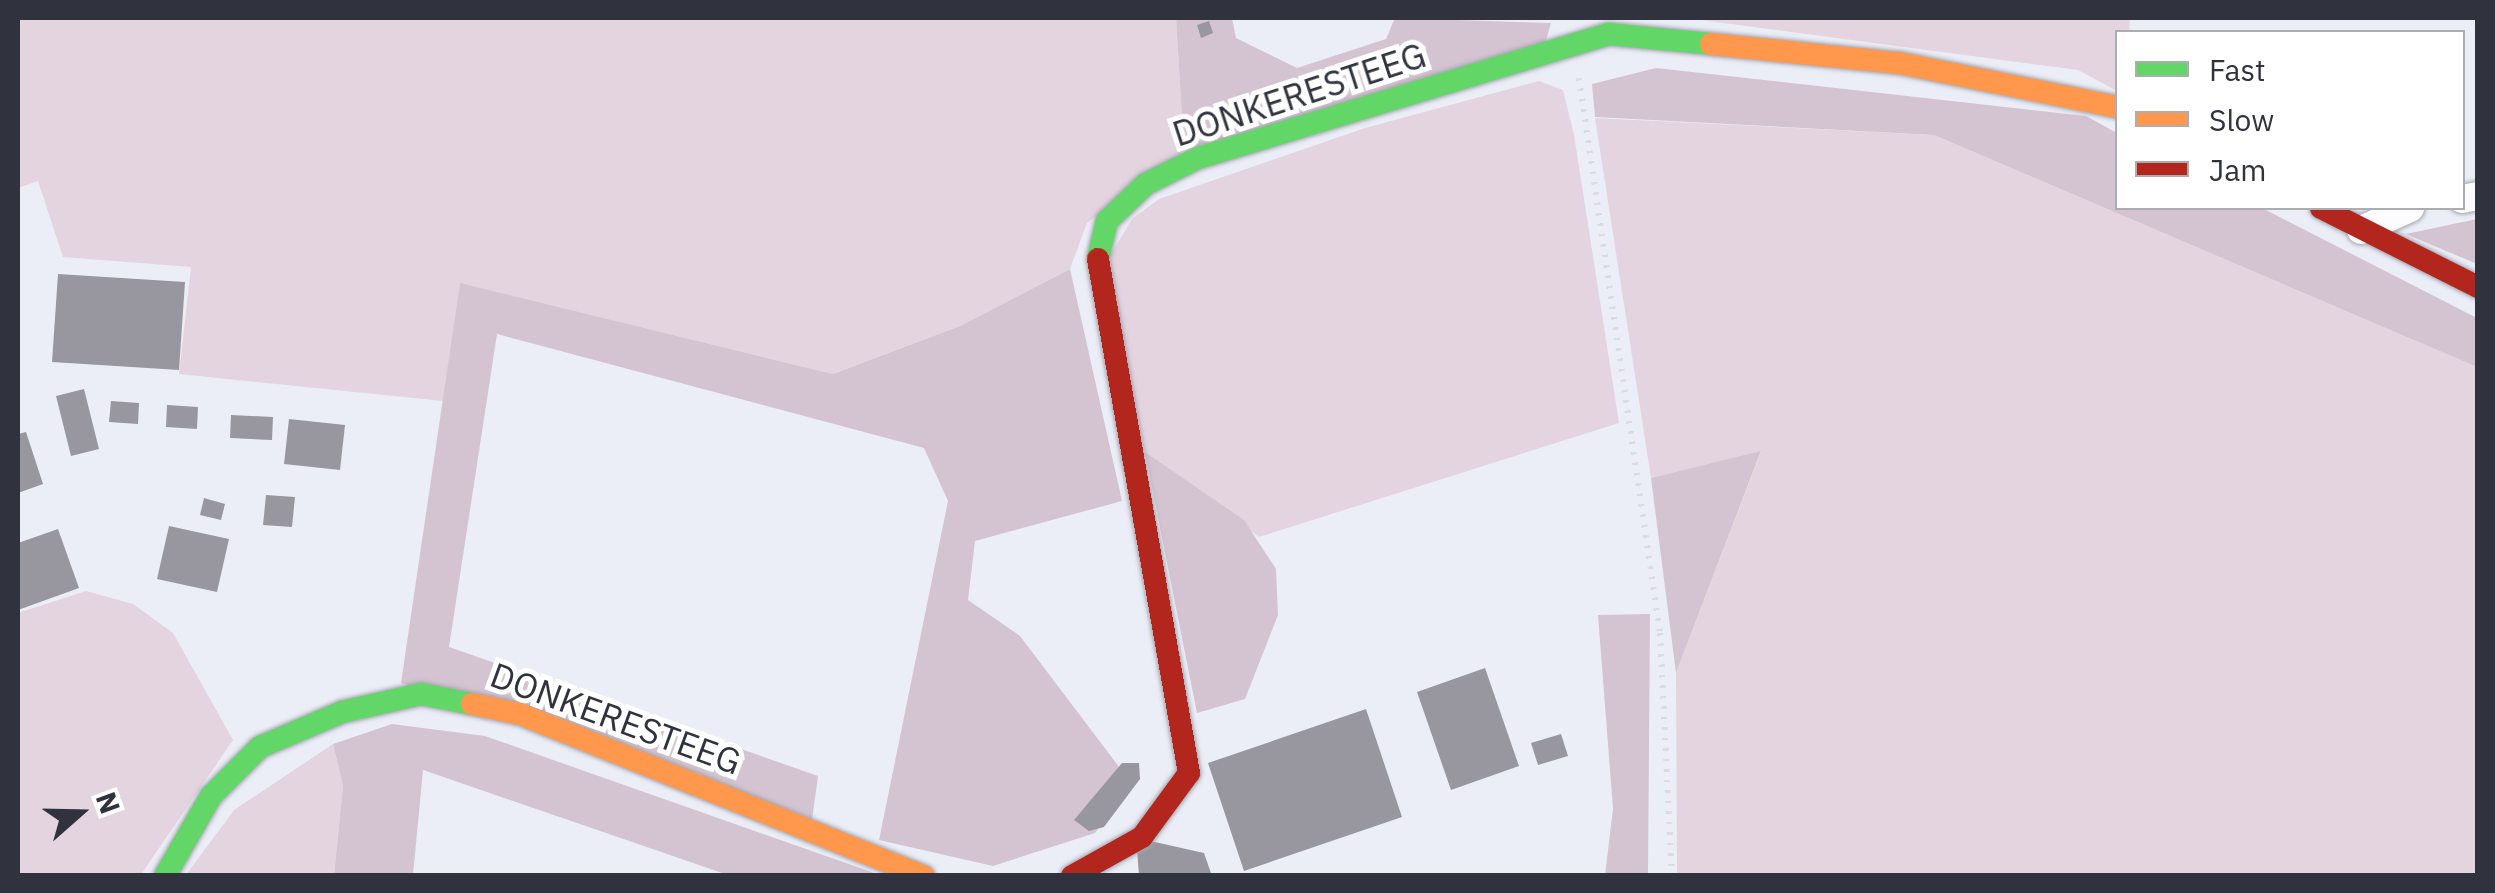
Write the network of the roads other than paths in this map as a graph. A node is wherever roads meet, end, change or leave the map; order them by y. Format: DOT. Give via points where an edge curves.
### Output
graph roads {
  1 [pos="1573,29"];
  2 [pos="2115,106"];
  3 [pos="2324,210"];
  4 [pos="2406,210"];
  5 [pos="2361,230"];
  6 [pos="2478,287"];
  7 [pos="165,876"];
  8 [pos="924,876"];
  9 [pos="1072,876"];
  1 -- 2 [label="street, DONKERESTEEG" via="2008,79"];
  1 -- 9 [label="street, DONKERESTEEG" via="1198,158 1146,184 1107,221 1095,254 1096,292 1189,773 1142,837"];
  3 -- 5 [label="street"];
  4 -- 5 [label="street"];
  5 -- 6 [label="street"];
  7 -- 8 [label="street, DONKERESTEEG" via="211,796 260,747 342,712 421,694 520,714"];
}
